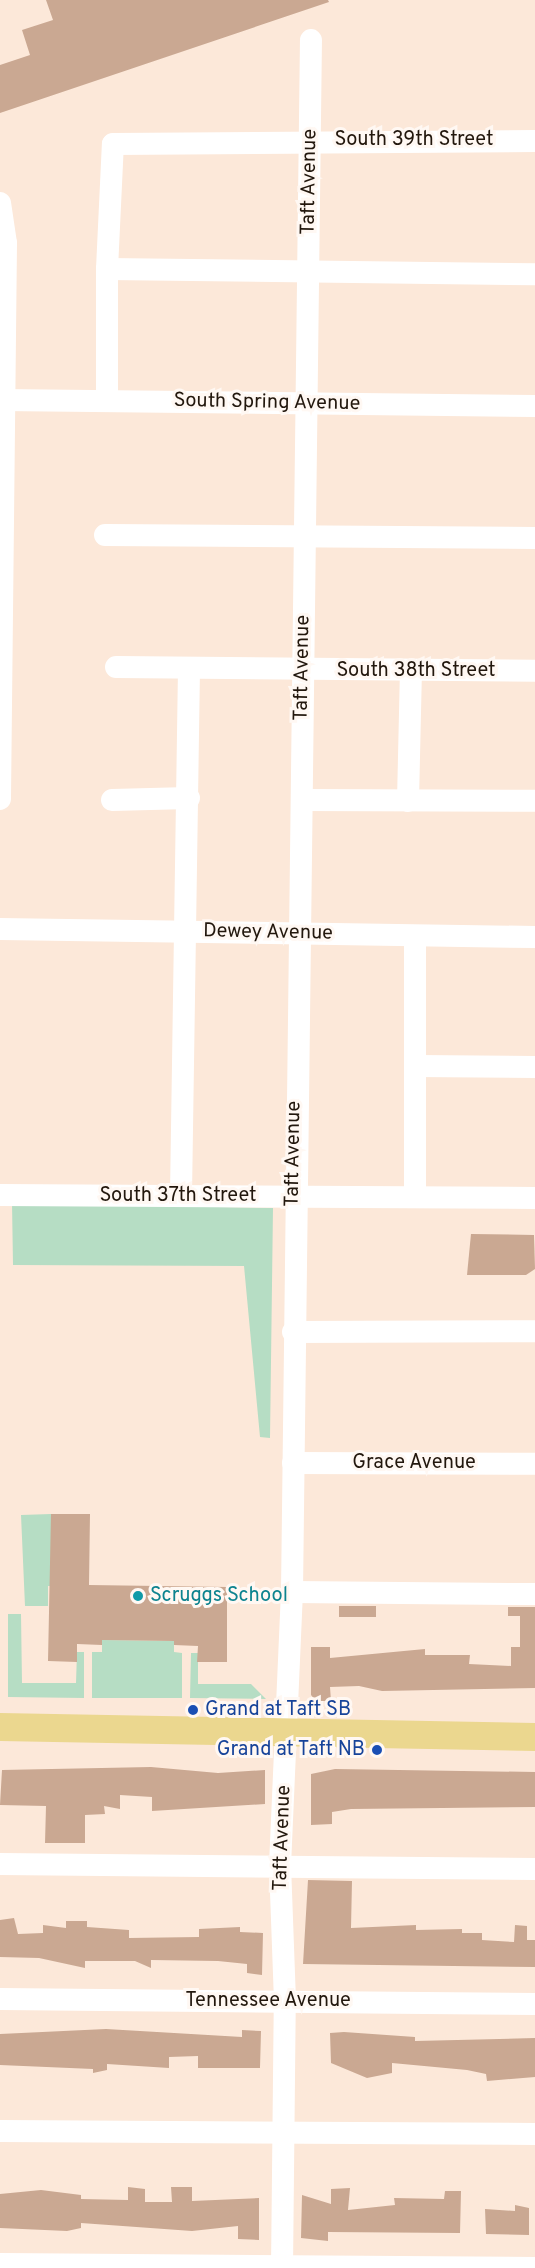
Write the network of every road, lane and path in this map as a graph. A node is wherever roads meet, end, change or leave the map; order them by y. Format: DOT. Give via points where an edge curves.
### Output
graph roads {
  1 [pos="311,40"];
  2 [pos="535,141"];
  3 [pos="311,143"];
  4 [pos="0,203"];
  5 [pos="107,269"];
  6 [pos="309,272"];
  7 [pos="535,274"];
  8 [pos="3,400"];
  9 [pos="107,401"];
  10 [pos="307,404"];
  11 [pos="535,406"];
  12 [pos="105,535"];
  13 [pos="305,537"];
  14 [pos="535,538"];
  15 [pos="116,667"];
  16 [pos="189,668"];
  17 [pos="302,671"];
  18 [pos="411,671"];
  19 [pos="535,671"];
  20 [pos="189,798"];
  21 [pos="0,799"];
  22 [pos="112,800"];
  23 [pos="302,800"];
  24 [pos="408,801"];
  25 [pos="535,801"];
  26 [pos="0,929"];
  27 [pos="188,931"];
  28 [pos="297,933"];
  29 [pos="415,937"];
  30 [pos="535,937"];
  31 [pos="417,1066"];
  32 [pos="535,1067"];
  33 [pos="0,1195"];
  34 [pos="181,1195"];
  35 [pos="415,1196"];
  36 [pos="294,1197"];
  37 [pos="535,1198"];
  38 [pos="535,1331"];
  39 [pos="293,1332"];
  40 [pos="292,1462"];
  41 [pos="535,1464"];
  42 [pos="292,1592"];
  43 [pos="535,1594"];
  44 [pos="0,1727"];
  45 [pos="288,1736"];
  46 [pos="535,1737"];
  47 [pos="0,1864"];
  48 [pos="280,1866"];
  49 [pos="535,1869"];
  50 [pos="0,1999"];
  51 [pos="285,2001"];
  52 [pos="535,2004"];
  53 [pos="0,2131"];
  54 [pos="535,2134"];
  55 [pos="285,2135"];
  56 [pos="0,2265"];
  57 [pos="282,2268"];
  58 [pos="535,2268"];
  1 -- 3 [label="street, Taft Avenue"];
  2 -- 3 [label="street, South 39th Street"];
  3 -- 5 [label="street, South 39th Street" via="113,144"];
  3 -- 6 [label="street, Taft Avenue"];
  4 -- 8 [label="street" via="6,218"];
  5 -- 6 [label="street"];
  5 -- 9 [label="street"];
  6 -- 7 [label="street"];
  6 -- 10 [label="street, Taft Avenue"];
  8 -- 9 [label="street, South Spring Avenue"];
  8 -- 21 [label="street"];
  9 -- 10 [label="street, South Spring Avenue"];
  10 -- 11 [label="street, South Spring Avenue"];
  10 -- 13 [label="street, Taft Avenue"];
  12 -- 13 [label="street"];
  13 -- 14 [label="street"];
  13 -- 17 [label="street, Taft Avenue"];
  15 -- 16 [label="street, South 38th Street"];
  16 -- 17 [label="street, South 38th Street"];
  16 -- 20 [label="street"];
  17 -- 18 [label="street, South 38th Street"];
  17 -- 23 [label="street, Taft Avenue"];
  18 -- 19 [label="street, South 38th Street"];
  18 -- 24 [label="street"];
  20 -- 22 [label="street"];
  20 -- 27 [label="street"];
  23 -- 24 [label="street"];
  23 -- 28 [label="street, Taft Avenue"];
  24 -- 25 [label="street"];
  26 -- 27 [label="street, Dewey Avenue"];
  27 -- 28 [label="street, Dewey Avenue"];
  27 -- 34 [label="street"];
  28 -- 29 [label="street, Dewey Avenue"];
  28 -- 36 [label="street, Taft Avenue"];
  29 -- 30 [label="street, Dewey Avenue"];
  29 -- 31 [label="street"];
  31 -- 32 [label="street"];
  31 -- 35 [label="street"];
  33 -- 34 [label="street, South 37th Street"];
  34 -- 36 [label="street, South 37th Street"];
  35 -- 36 [label="street, South 37th Street"];
  35 -- 37 [label="street, South 37th Street"];
  36 -- 39 [label="street, Taft Avenue"];
  38 -- 39 [label="street"];
  39 -- 40 [label="street, Taft Avenue"];
  40 -- 41 [label="street, Grace Avenue"];
  40 -- 42 [label="street, Taft Avenue"];
  42 -- 43 [label="street"];
  42 -- 45 [label="street, Taft Avenue"];
  44 -- 45 [label="main road"];
  45 -- 46 [label="main road"];
  45 -- 48 [label="street, Taft Avenue"];
  47 -- 48 [label="street"];
  48 -- 49 [label="street"];
  48 -- 51 [label="street, Taft Avenue"];
  50 -- 51 [label="street, Tennessee Avenue"];
  51 -- 52 [label="street, Tennessee Avenue"];
  51 -- 55 [label="street, Taft Avenue"];
  53 -- 55 [label="street"];
  54 -- 55 [label="street"];
  55 -- 57 [label="street, Taft Avenue"];
  56 -- 57 [label="street"];
  57 -- 58 [label="street"];
}
